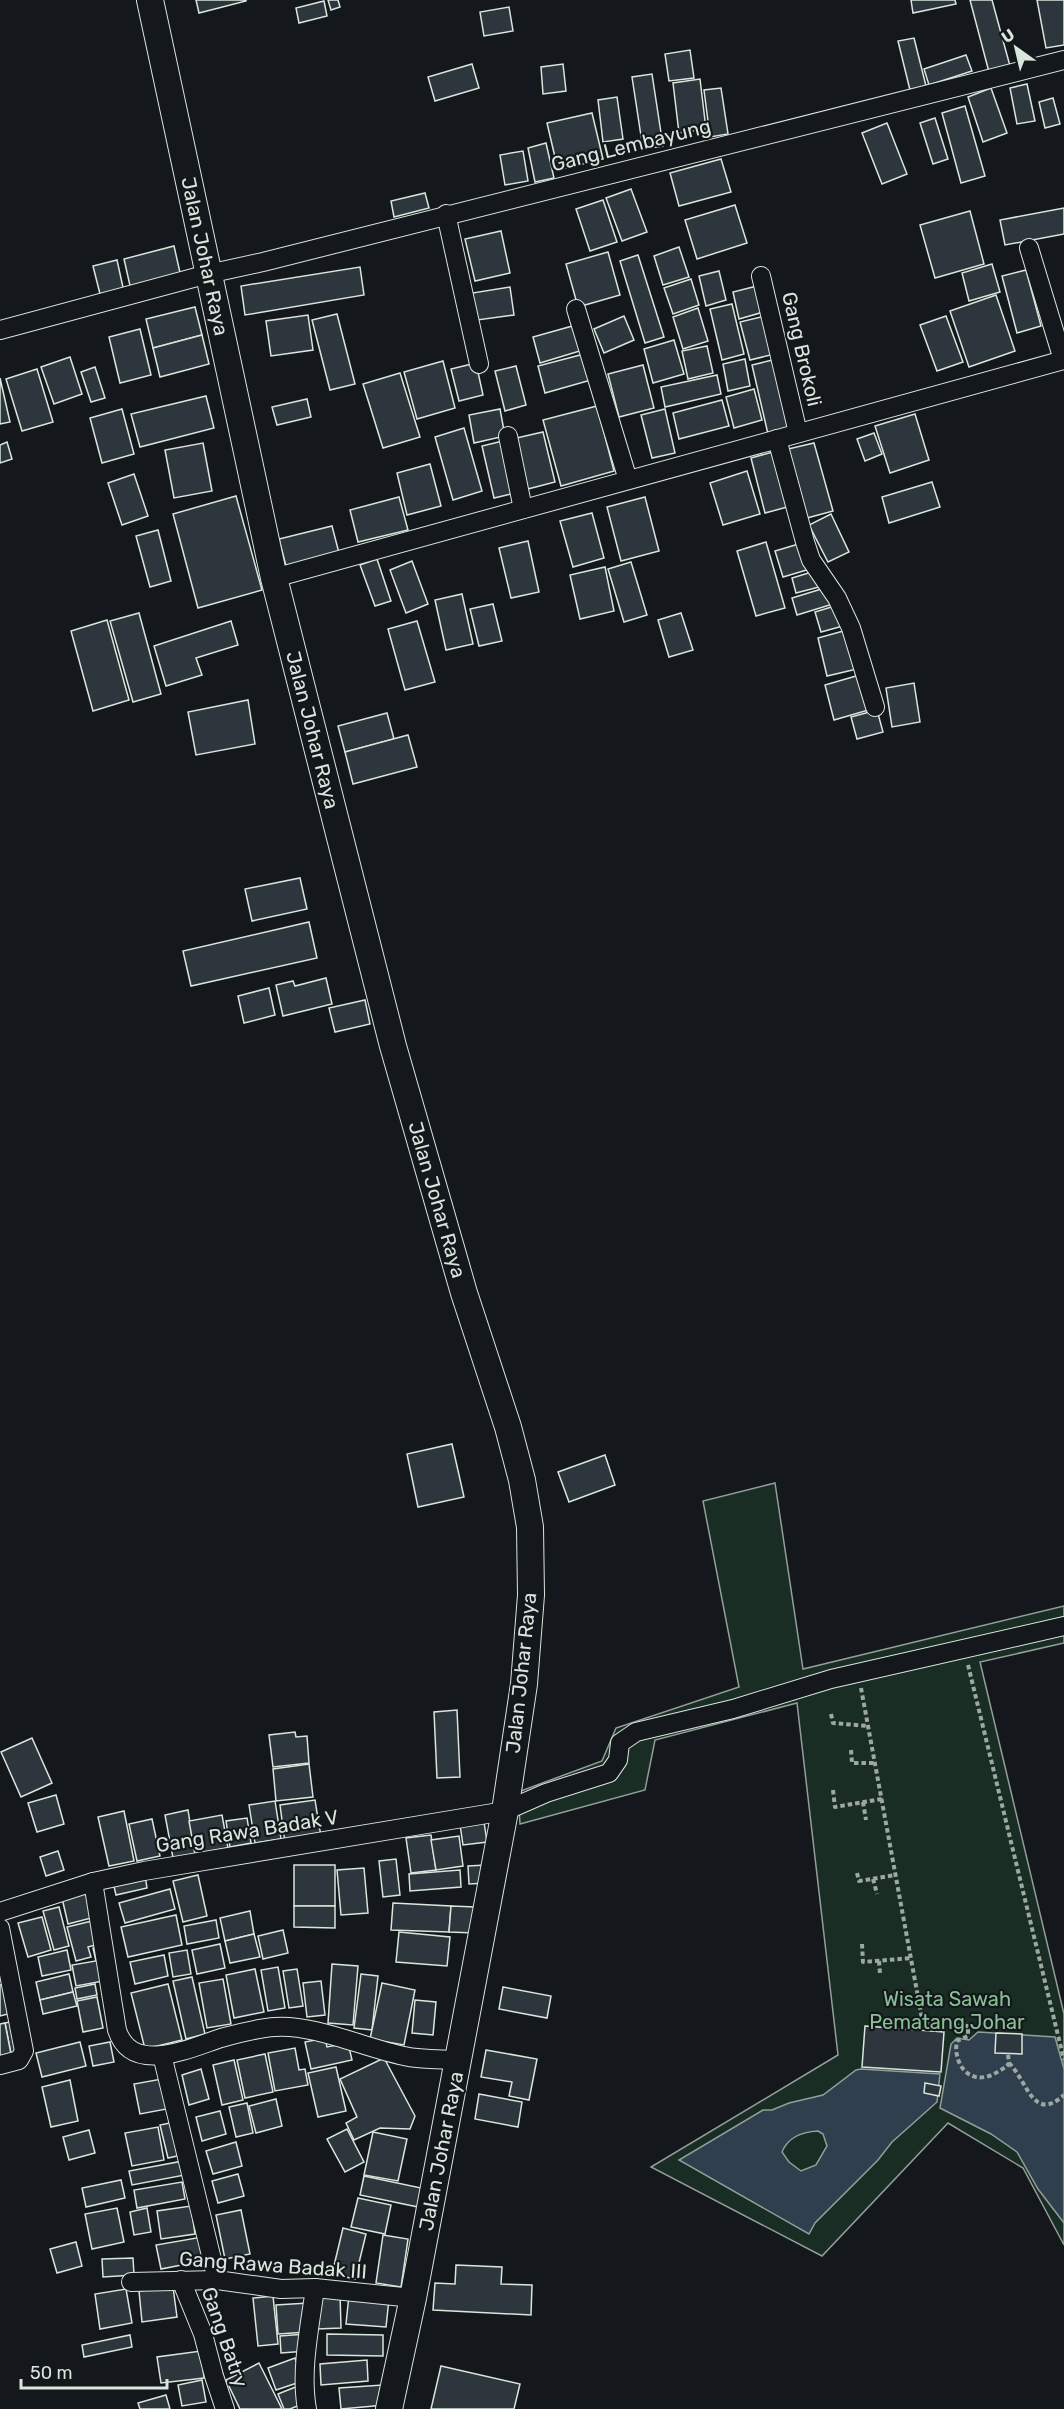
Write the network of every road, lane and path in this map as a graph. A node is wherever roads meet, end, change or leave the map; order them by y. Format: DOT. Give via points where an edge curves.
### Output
graph roads {
  1 [pos="150,0"];
  2 [pos="1064,60"];
  3 [pos="446,214"];
  4 [pos="1029,248"];
  5 [pos="208,274"];
  6 [pos="761,276"];
  7 [pos="576,309"];
  8 [pos="0,330"];
  9 [pos="1063,360"];
  10 [pos="479,364"];
  11 [pos="798,433"];
  12 [pos="508,436"];
  13 [pos="777,439"];
  14 [pos="628,480"];
  15 [pos="523,509"];
  16 [pos="274,578"];
  17 [pos="875,707"];
  18 [pos="1064,1626"];
  19 [pos="964,1649"];
  20 [pos="858,1673"];
  21 [pos="831,1713"];
  22 [pos="868,1726"];
  23 [pos="850,1750"];
  24 [pos="875,1763"];
  25 [pos="833,1790"];
  26 [pos="882,1799"];
  27 [pos="863,1802"];
  28 [pos="505,1811"];
  29 [pos="866,1820"];
  30 [pos="857,1873"];
  31 [pos="896,1875"];
  32 [pos="873,1879"];
  33 [pos="93,1882"];
  34 [pos="877,1894"];
  35 [pos="0,1912"];
  36 [pos="0,1928"];
  37 [pos="862,1944"];
  38 [pos="911,1958"];
  39 [pos="879,1960"];
  40 [pos="880,1974"];
  41 [pos="923,2024"];
  42 [pos="925,2031"];
  43 [pos="1008,2054"];
  44 [pos="162,2055"];
  45 [pos="458,2060"];
  46 [pos="1064,2060"];
  47 [pos="1009,2063"];
  48 [pos="0,2065"];
  49 [pos="1064,2095"];
  50 [pos="181,2280"];
  51 [pos="217,2280"];
  52 [pos="131,2282"];
  53 [pos="315,2288"];
  54 [pos="413,2298"];
  55 [pos="225,2409"];
  56 [pos="307,2409"];
  57 [pos="390,2409"];
  1 -- 5 [label="street, Jalan Johar Raya"];
  2 -- 3 [label="street, Gang Lembayung"];
  3 -- 5 [label="street, Gang Lembayung"];
  3 -- 10 [label="street"];
  4 -- 9 [label="street"];
  5 -- 8 [label="street, Gang Lembayung"];
  5 -- 16 [label="street, Jalan Johar Raya"];
  6 -- 11 [label="street, Gang Brokoli"];
  7 -- 14 [label="street"];
  9 -- 11 [label="street"];
  11 -- 13 [label="street"];
  12 -- 15 [label="street"];
  13 -- 14 [label="street"];
  13 -- 17 [label="street" via="805,542 851,628"];
  14 -- 15 [label="street"];
  15 -- 16 [label="street"];
  16 -- 28 [label="street, Jalan Johar Raya" via="393,1046 522,1480 530,1527 531,1595 524,1684"];
  18 -- 19 [label="street, Gang Rawa Badak V"];
  19 -- 20 [label="street, Gang Rawa Badak V"];
  19 -- 46 [label="path"];
  20 -- 22 [label="path"];
  20 -- 28 [label="street, Gang Rawa Badak V" via="636,1732 621,1743 618,1760 609,1773 546,1792"];
  21 -- 22 [label="path" via="834,1723"];
  22 -- 24 [label="path"];
  23 -- 24 [label="path" via="852,1763"];
  24 -- 26 [label="path"];
  25 -- 27 [label="path" via="835,1807"];
  26 -- 27 [label="path"];
  26 -- 31 [label="path"];
  27 -- 29 [label="path"];
  28 -- 33 [label="street, Gang Rawa Badak V"];
  28 -- 45 [label="street, Jalan Johar Raya"];
  30 -- 32 [label="path" via="859,1881"];
  31 -- 32 [label="path"];
  31 -- 38 [label="path"];
  32 -- 34 [label="path"];
  33 -- 35 [label="street, Gang Rawa Badak V"];
  33 -- 44 [label="street" via="120,2039 138,2054"];
  36 -- 48 [label="street" via="24,2051 19,2060"];
  37 -- 39 [label="path" via="863,1962"];
  38 -- 39 [label="path"];
  38 -- 41 [label="path"];
  39 -- 40 [label="path"];
  41 -- 42 [label="path"];
  41 -- 47 [label="path" via="968,2026 968,2036 957,2041 955,2048 958,2062 975,2076 987,2077"];
  43 -- 47 [label="path"];
  44 -- 45 [label="street" via="277,2026 314,2031 405,2057"];
  44 -- 51 [label="street"];
  45 -- 54 [label="street, Jalan Johar Raya"];
  47 -- 49 [label="path" via="1031,2097 1041,2105 1049,2106"];
  50 -- 51 [label="street, Gang Rawa Badak III"];
  50 -- 52 [label="street, Gang Rawa Badak III"];
  50 -- 55 [label="street, Gang Batry" via="203,2334"];
  51 -- 53 [label="street, Gang Rawa Badak III" via="281,2289"];
  53 -- 54 [label="street, Gang Rawa Badak III"];
  53 -- 56 [label="street" via="308,2341"];
  54 -- 57 [label="street, Jalan Johar Raya"];
}
